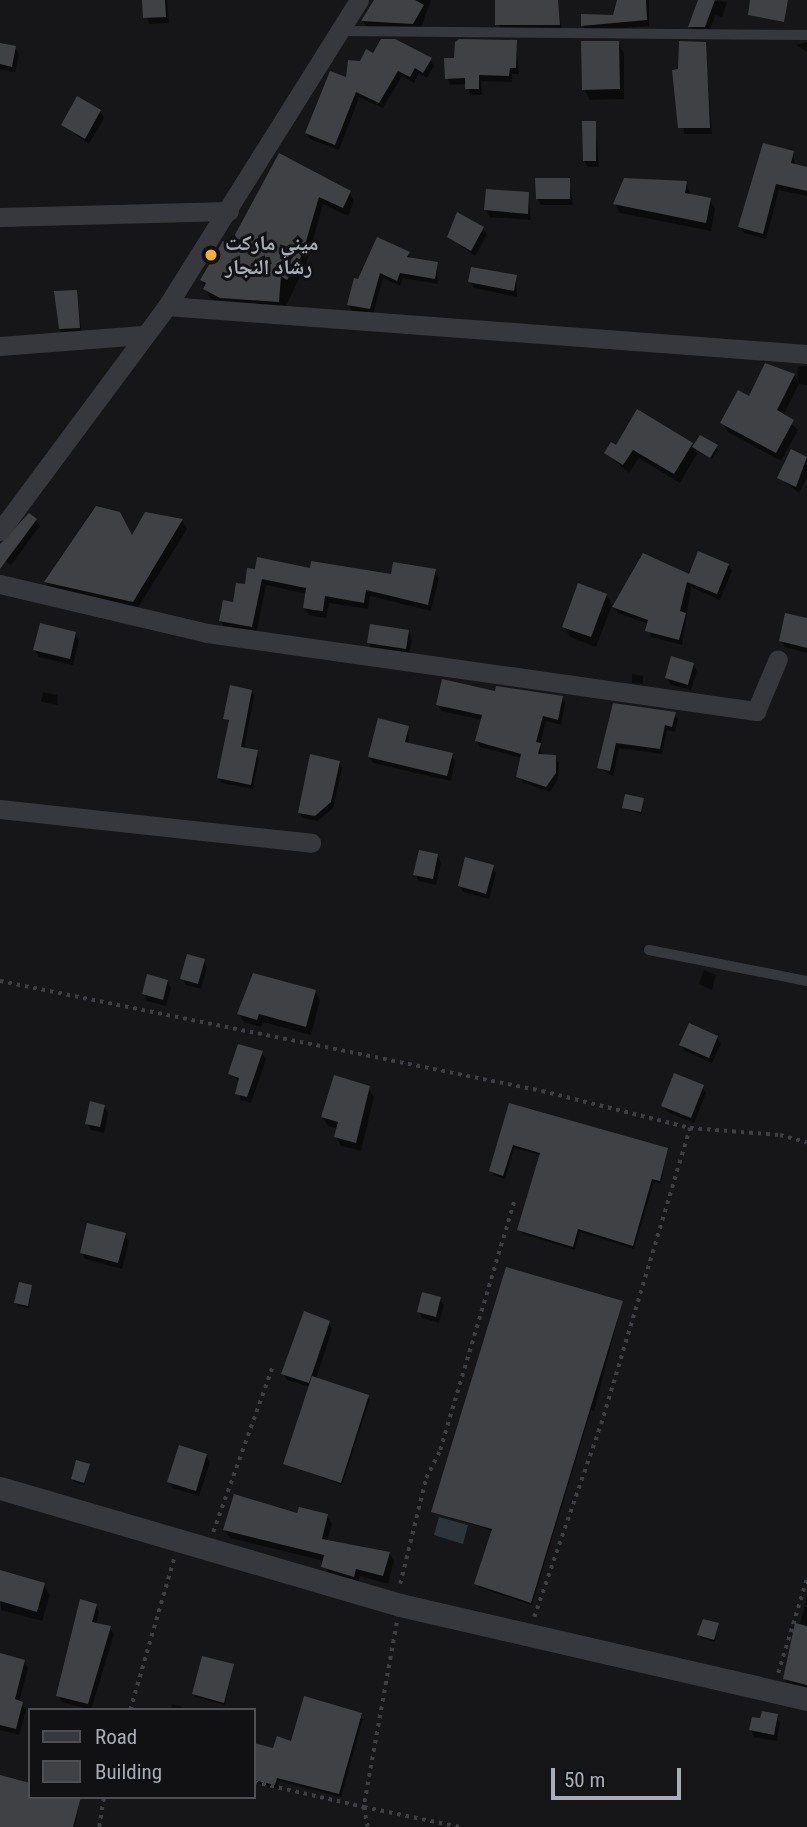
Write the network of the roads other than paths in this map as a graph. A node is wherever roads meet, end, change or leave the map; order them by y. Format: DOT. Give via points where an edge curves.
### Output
graph roads {
  1 [pos="359,0"];
  2 [pos="340,31"];
  3 [pos="807,35"];
  4 [pos="229,211"];
  5 [pos="0,217"];
  6 [pos="167,306"];
  7 [pos="144,335"];
  8 [pos="0,346"];
  9 [pos="807,354"];
  10 [pos="0,531"];
  11 [pos="0,584"];
  12 [pos="778,659"];
  13 [pos="0,809"];
  14 [pos="311,843"];
  15 [pos="649,950"];
  16 [pos="807,981"];
  17 [pos="0,1488"];
  18 [pos="807,1699"];
  1 -- 2 [label="street"];
  2 -- 3 [label="lane"];
  2 -- 4 [label="street"];
  4 -- 5 [label="street"];
  4 -- 6 [label="street"];
  6 -- 7 [label="street"];
  6 -- 9 [label="street"];
  7 -- 8 [label="street"];
  7 -- 10 [label="street"];
  11 -- 12 [label="street" via="207,633 756,712"];
  13 -- 14 [label="street"];
  15 -- 16 [label="lane"];
  17 -- 18 [label="street" via="400,1605"];
}
